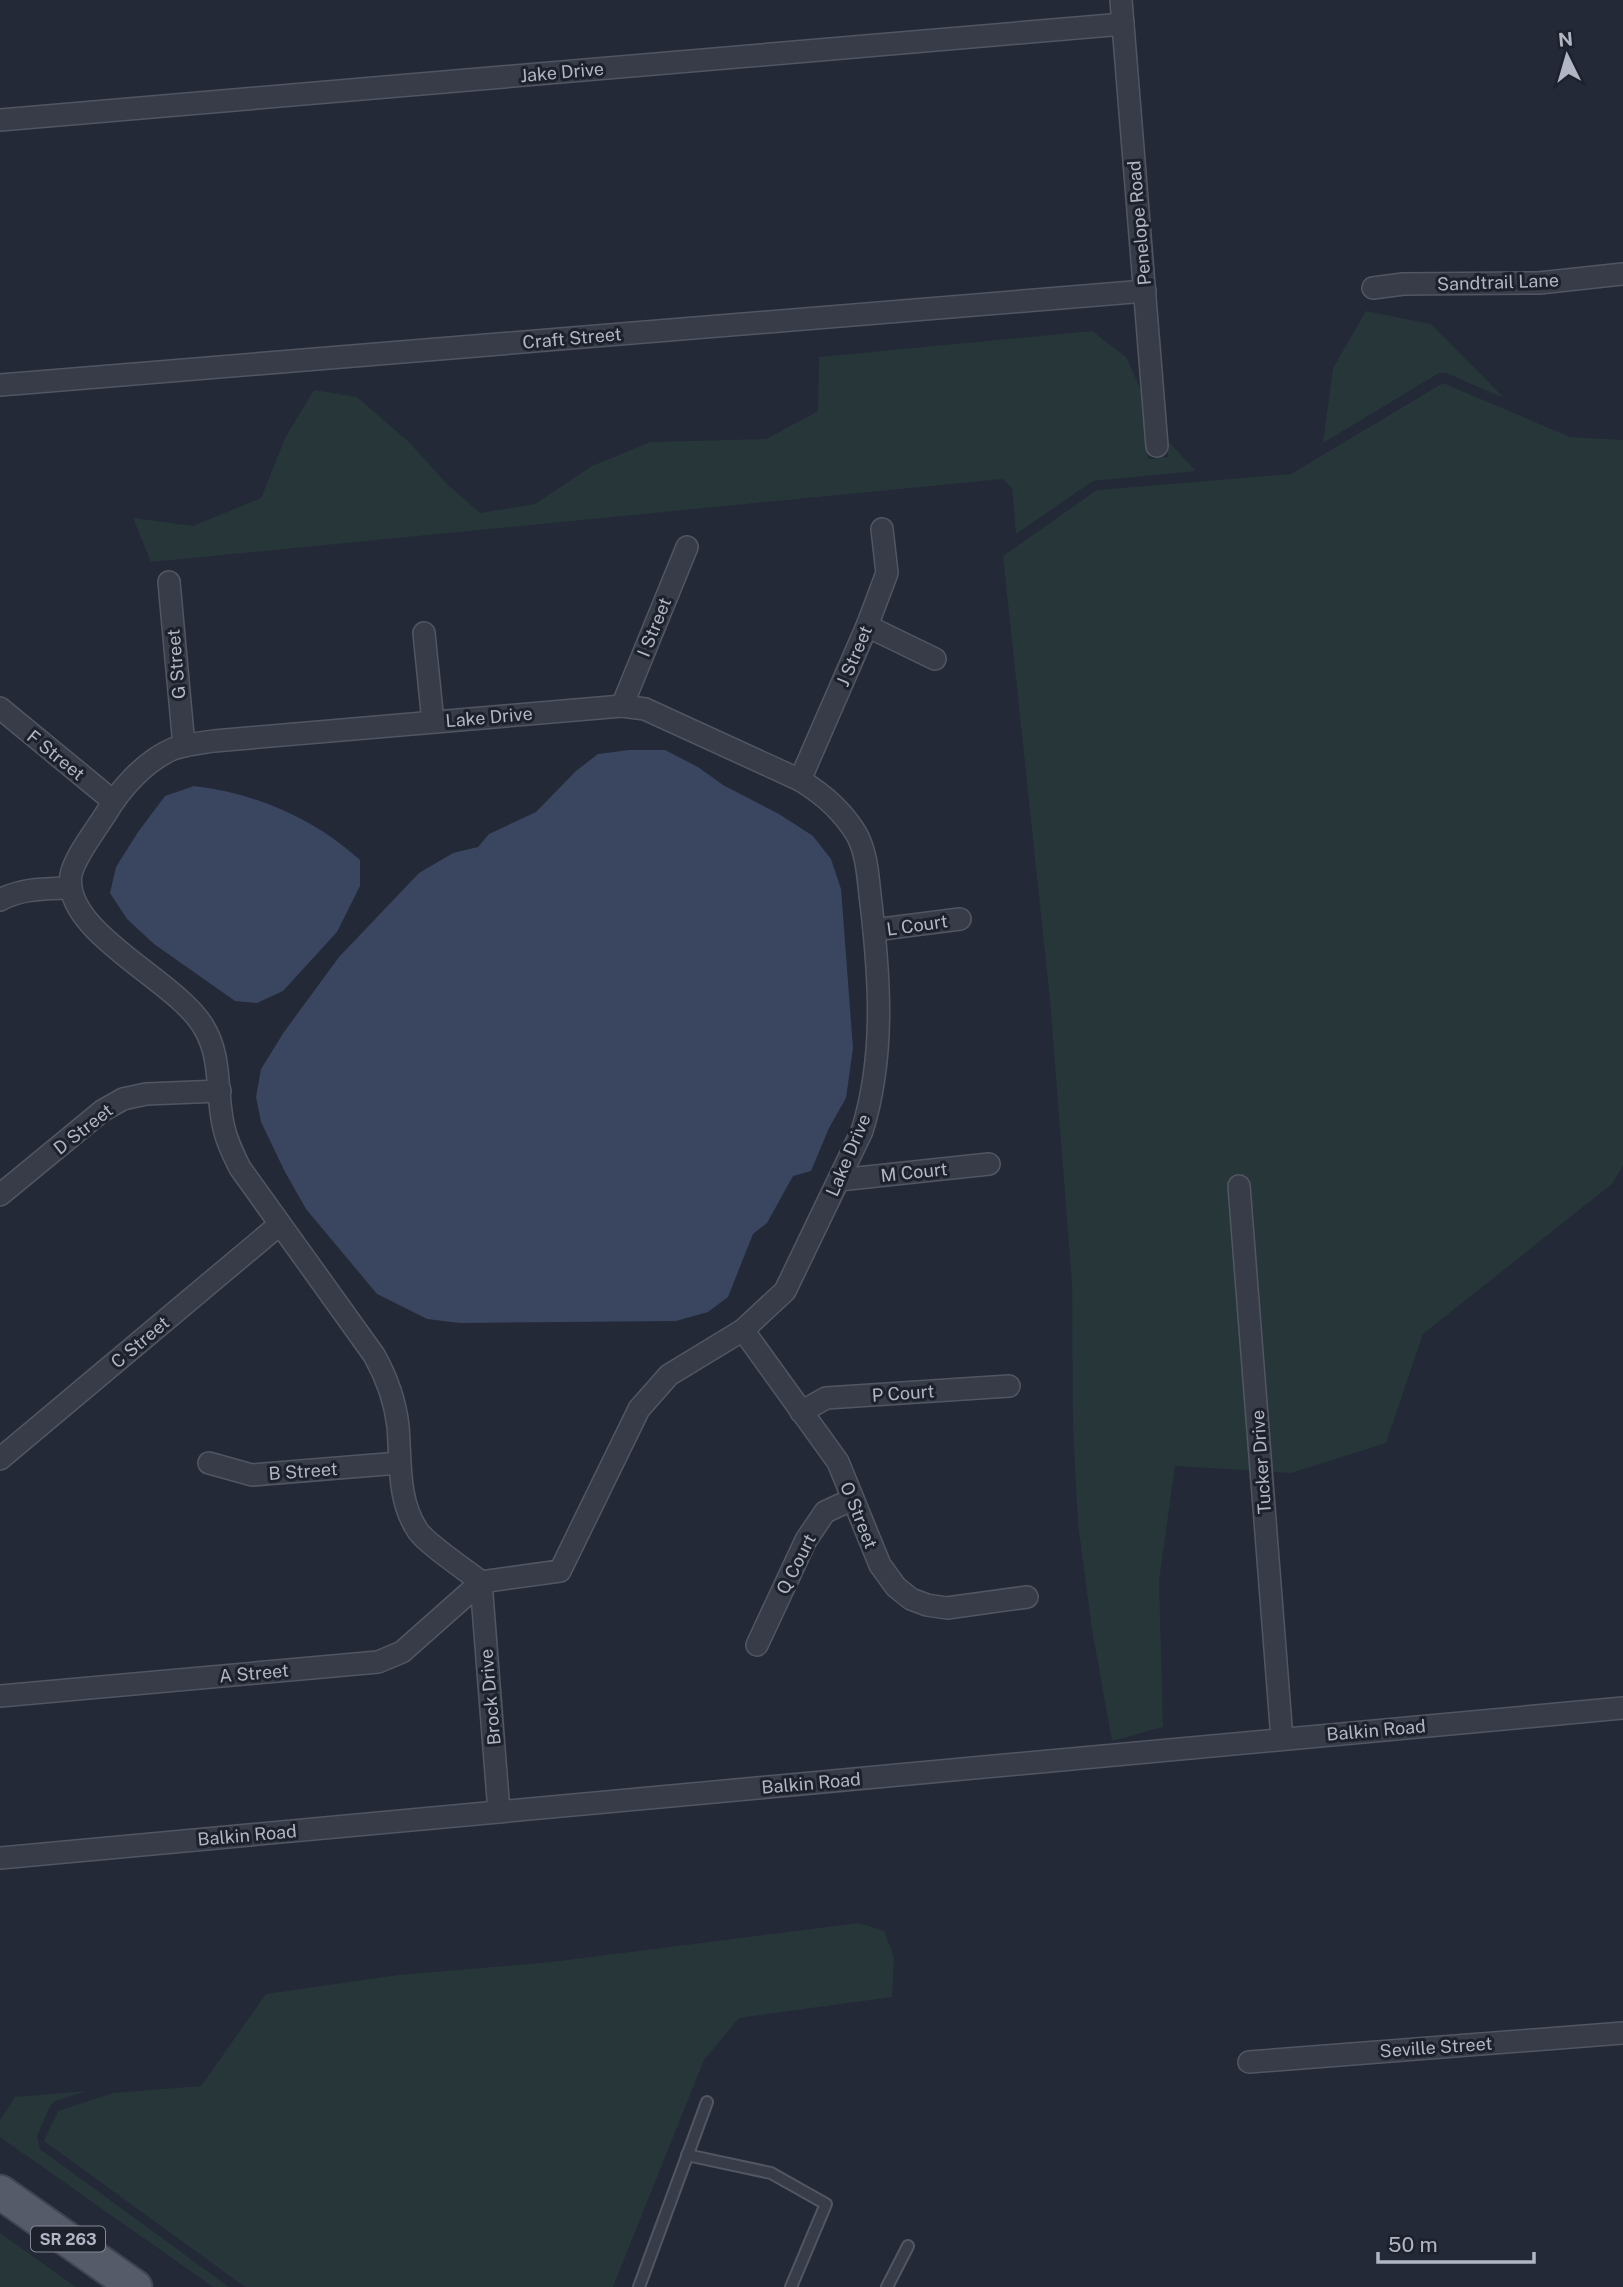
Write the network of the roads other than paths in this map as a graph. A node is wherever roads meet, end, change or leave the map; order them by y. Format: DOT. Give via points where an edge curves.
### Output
graph roads {
  1 [pos="1121,0"];
  2 [pos="1123,24"];
  3 [pos="0,120"];
  4 [pos="1623,274"];
  5 [pos="1373,288"];
  6 [pos="1145,291"];
  7 [pos="0,385"];
  8 [pos="1157,446"];
  9 [pos="882,529"];
  10 [pos="687,547"];
  11 [pos="169,582"];
  12 [pos="867,626"];
  13 [pos="424,633"];
  14 [pos="935,659"];
  15 [pos="621,706"];
  16 [pos="0,708"];
  17 [pos="433,722"];
  18 [pos="184,746"];
  19 [pos="800,780"];
  20 [pos="113,801"];
  21 [pos="70,888"];
  22 [pos="0,900"];
  23 [pos="960,919"];
  24 [pos="874,930"];
  25 [pos="220,1091"];
  26 [pos="989,1164"];
  27 [pos="839,1180"];
  28 [pos="1239,1185"];
  29 [pos="0,1195"];
  30 [pos="279,1226"];
  31 [pos="743,1330"];
  32 [pos="1009,1385"];
  33 [pos="801,1412"];
  34 [pos="0,1459"];
  35 [pos="209,1463"];
  36 [pos="399,1463"];
  37 [pos="853,1499"];
  38 [pos="481,1582"];
  39 [pos="1027,1597"];
  40 [pos="757,1645"];
  41 [pos="0,1696"];
  42 [pos="1623,1707"];
  43 [pos="1282,1739"];
  44 [pos="499,1812"];
  45 [pos="0,1858"];
  46 [pos="1623,2033"];
  47 [pos="1250,2062"];
  48 [pos="707,2102"];
  49 [pos="687,2155"];
  50 [pos="0,2192"];
  51 [pos="908,2246"];
  52 [pos="135,2287"];
  53 [pos="639,2287"];
  54 [pos="791,2287"];
  55 [pos="887,2287"];
  1 -- 2 [label="street, Penelope Road"];
  2 -- 3 [label="street, Jake Drive"];
  2 -- 6 [label="street, Penelope Road"];
  4 -- 5 [label="street, Sandtrail Lane" via="1539,284"];
  6 -- 7 [label="street, Craft Street"];
  6 -- 8 [label="street, Penelope Road"];
  9 -- 12 [label="street, J Street" via="887,573"];
  10 -- 15 [label="street, I Street"];
  11 -- 18 [label="street, G Street"];
  12 -- 14 [label="street"];
  12 -- 19 [label="street, J Street"];
  13 -- 17 [label="street"];
  15 -- 17 [label="street, Lake Drive"];
  15 -- 19 [label="street, Lake Drive" via="645,709"];
  16 -- 20 [label="street, F Street"];
  17 -- 18 [label="street, Lake Drive"];
  18 -- 20 [label="street, Lake Drive" via="148,766"];
  19 -- 24 [label="street, Lake Drive" via="841,812 857,836 864,854"];
  20 -- 21 [label="street, Lake Drive" via="73,869"];
  21 -- 22 [label="street" via="32,890"];
  21 -- 25 [label="street" via="79,912 195,1013 215,1056"];
  23 -- 24 [label="street, L Court"];
  24 -- 27 [label="street, Lake Drive" via="880,1025 877,1068 865,1122"];
  25 -- 29 [label="street, D Street" via="123,1099"];
  25 -- 30 [label="street" via="230,1149"];
  26 -- 27 [label="street, M Court"];
  27 -- 31 [label="street, Lake Drive" via="785,1291"];
  28 -- 43 [label="street, Tucker Drive"];
  30 -- 34 [label="street, C Street"];
  30 -- 36 [label="street" via="384,1373 398,1427"];
  31 -- 33 [label="street, O Street"];
  31 -- 38 [label="street, Lake Drive" via="669,1375 639,1409 561,1571"];
  32 -- 33 [label="street, P Court" via="826,1398"];
  33 -- 37 [label="street, O Street" via="838,1462"];
  35 -- 36 [label="street, B Street" via="251,1475"];
  36 -- 38 [label="street" via="407,1505 419,1532"];
  37 -- 39 [label="street, O Street" via="880,1565 911,1599 947,1608"];
  37 -- 40 [label="street, Q Court" via="825,1513 806,1539"];
  38 -- 41 [label="street, A Street" via="402,1652 379,1662"];
  38 -- 44 [label="street, Brock Drive"];
  42 -- 43 [label="street, Balkin Road"];
  43 -- 44 [label="street, Balkin Road"];
  44 -- 45 [label="street, Balkin Road"];
  46 -- 47 [label="street, Seville Street"];
  48 -- 49 [label="lane"];
  49 -- 53 [label="lane"];
  49 -- 54 [label="lane" via="771,2173 826,2204"];
  50 -- 52 [label="main road, SR 263"];
  51 -- 55 [label="lane"];
}
